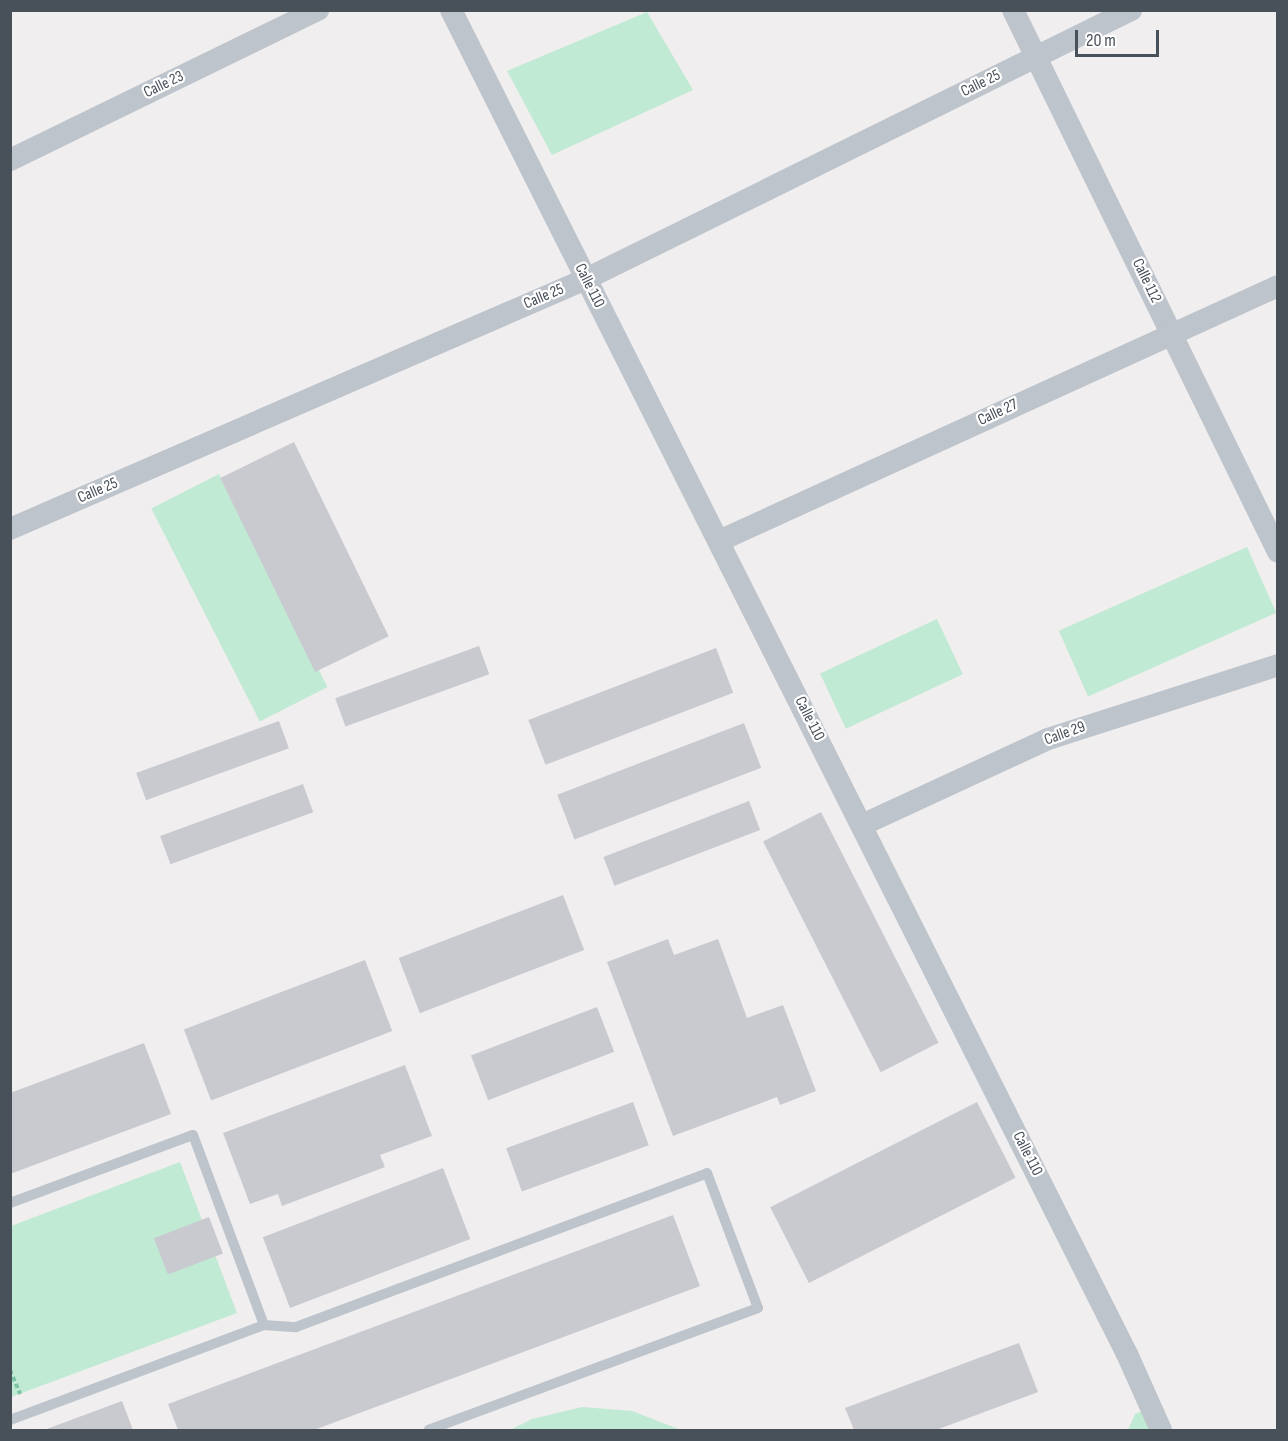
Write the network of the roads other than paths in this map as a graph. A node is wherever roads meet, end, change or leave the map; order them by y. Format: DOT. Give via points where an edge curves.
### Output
graph roads {
  1 [pos="318,10"];
  2 [pos="451,10"];
  3 [pos="1013,10"];
  4 [pos="1131,10"];
  5 [pos="1035,57"];
  6 [pos="10,160"];
  7 [pos="586,279"];
  8 [pos="1278,286"];
  9 [pos="1172,334"];
  10 [pos="10,528"];
  11 [pos="719,541"];
  12 [pos="1278,552"];
  13 [pos="1278,665"];
  14 [pos="862,825"];
  15 [pos="10,1203"];
  16 [pos="264,1325"];
  17 [pos="10,1420"];
  18 [pos="429,1431"];
  19 [pos="1161,1431"];
  1 -- 6 [label="street, Calle 23"];
  2 -- 7 [label="street, Calle 110"];
  3 -- 5 [label="street, Calle 112"];
  4 -- 5 [label="street, Calle 25"];
  5 -- 7 [label="street, Calle 25"];
  5 -- 9 [label="street, Calle 112"];
  7 -- 10 [label="street, Calle 25"];
  7 -- 11 [label="street, Calle 110"];
  8 -- 9 [label="street, Calle 27"];
  9 -- 11 [label="street, Calle 27"];
  9 -- 12 [label="street, Calle 112"];
  11 -- 14 [label="street, Calle 110"];
  13 -- 14 [label="street, Calle 29" via="1048,739"];
  14 -- 19 [label="street, Calle 110" via="1122,1344"];
  15 -- 16 [label="lane" via="193,1135"];
  16 -- 17 [label="lane"];
  16 -- 18 [label="lane" via="296,1327 707,1173 758,1308"];
}
